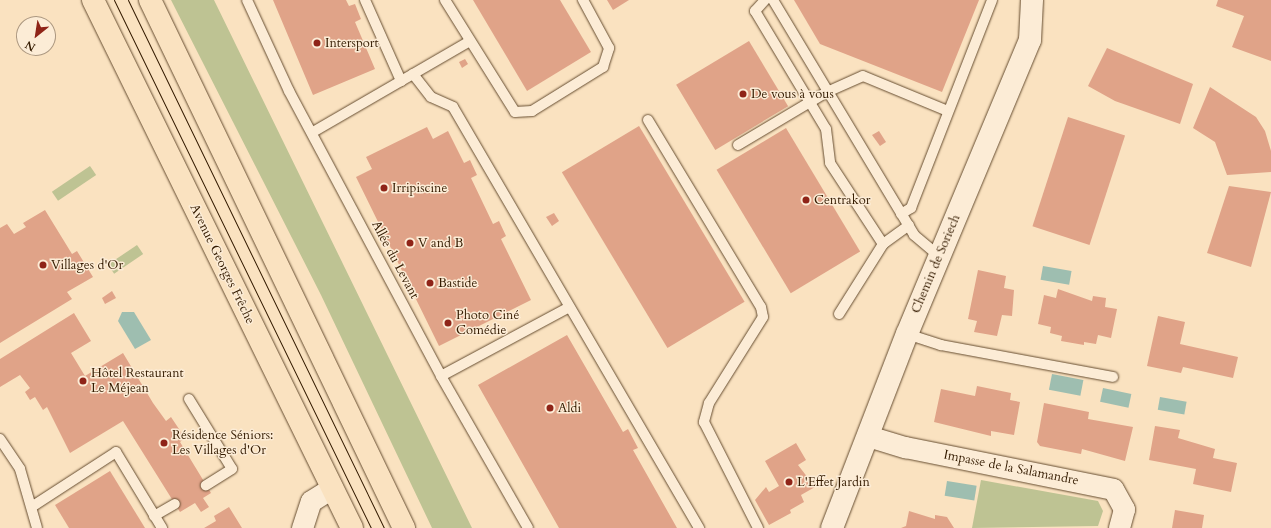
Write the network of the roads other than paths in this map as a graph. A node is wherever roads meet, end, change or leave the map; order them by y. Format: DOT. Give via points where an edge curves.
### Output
graph roads {
  1 [pos="93,0"];
  2 [pos="150,0"];
  3 [pos="247,0"];
  4 [pos="365,0"];
  5 [pos="445,0"];
  6 [pos="583,0"];
  7 [pos="764,0"];
  8 [pos="773,0"];
  9 [pos="992,0"];
  10 [pos="1032,0"];
  11 [pos="468,42"];
  12 [pos="413,74"];
  13 [pos="401,81"];
  14 [pos="827,92"];
  15 [pos="810,103"];
  16 [pos="948,110"];
  17 [pos="648,120"];
  18 [pos="313,132"];
  19 [pos="738,145"];
  20 [pos="901,214"];
  21 [pos="909,225"];
  22 [pos="883,244"];
  23 [pos="940,257"];
  24 [pos="568,308"];
  25 [pos="839,314"];
  26 [pos="907,334"];
  27 [pos="441,376"];
  28 [pos="1113,377"];
  29 [pos="189,399"];
  30 [pos="868,436"];
  31 [pos="0,440"];
  32 [pos="206,485"];
  33 [pos="332,488"];
  34 [pos="175,504"];
  35 [pos="33,506"];
  36 [pos="154,516"];
  37 [pos="36,528"];
  38 [pos="162,528"];
  39 [pos="302,528"];
  40 [pos="352,528"];
  41 [pos="404,528"];
  42 [pos="528,528"];
  43 [pos="699,528"];
  44 [pos="758,528"];
  45 [pos="832,528"];
  46 [pos="1119,528"];
  1 -- 33 [label="main road, Avenue Georges Frêche"];
  2 -- 41 [label="main road"];
  3 -- 18 [label="lane, Allée du Levant" via="289,90"];
  4 -- 13 [label="lane"];
  5 -- 11 [label="lane"];
  6 -- 11 [label="lane" via="609,48 603,67 532,111 515,112"];
  7 -- 15 [label="lane" via="756,11"];
  8 -- 14 [label="lane"];
  9 -- 16 [label="lane"];
  10 -- 23 [label="main road, Chemin de Soriech" via="1030,40"];
  11 -- 12 [label="lane"];
  12 -- 13 [label="lane"];
  12 -- 24 [label="lane" via="431,98 453,108"];
  13 -- 18 [label="lane"];
  14 -- 15 [label="lane"];
  14 -- 16 [label="lane" via="863,76"];
  14 -- 20 [label="lane"];
  15 -- 19 [label="lane"];
  15 -- 22 [label="lane" via="826,129 830,163"];
  16 -- 20 [label="lane" via="911,208"];
  17 -- 44 [label="lane" via="761,307 763,317 709,403 704,422"];
  18 -- 27 [label="lane, Allée du Levant"];
  20 -- 21 [label="lane"];
  21 -- 22 [label="lane"];
  21 -- 23 [label="lane" via="914,235"];
  22 -- 25 [label="lane"];
  23 -- 26 [label="main road, Chemin de Soriech"];
  24 -- 27 [label="lane"];
  24 -- 43 [label="lane"];
  26 -- 28 [label="lane" via="941,345"];
  26 -- 30 [label="main road, Chemin de Soriech"];
  27 -- 42 [label="lane, Allée du Levant"];
  29 -- 32 [label="lane" via="232,469"];
  30 -- 45 [label="main road, Chemin de Soriech"];
  30 -- 46 [label="street, Impasse de la Salamandre" via="905,447 1114,489 1124,509"];
  31 -- 35 [label="lane" via="20,469"];
  33 -- 39 [label="street" via="311,501"];
  33 -- 40 [label="main road, Avenue Georges Frêche"];
  34 -- 36 [label="lane"];
  35 -- 36 [label="lane" via="116,452"];
  35 -- 37 [label="lane"];
  36 -- 38 [label="lane"];
}
